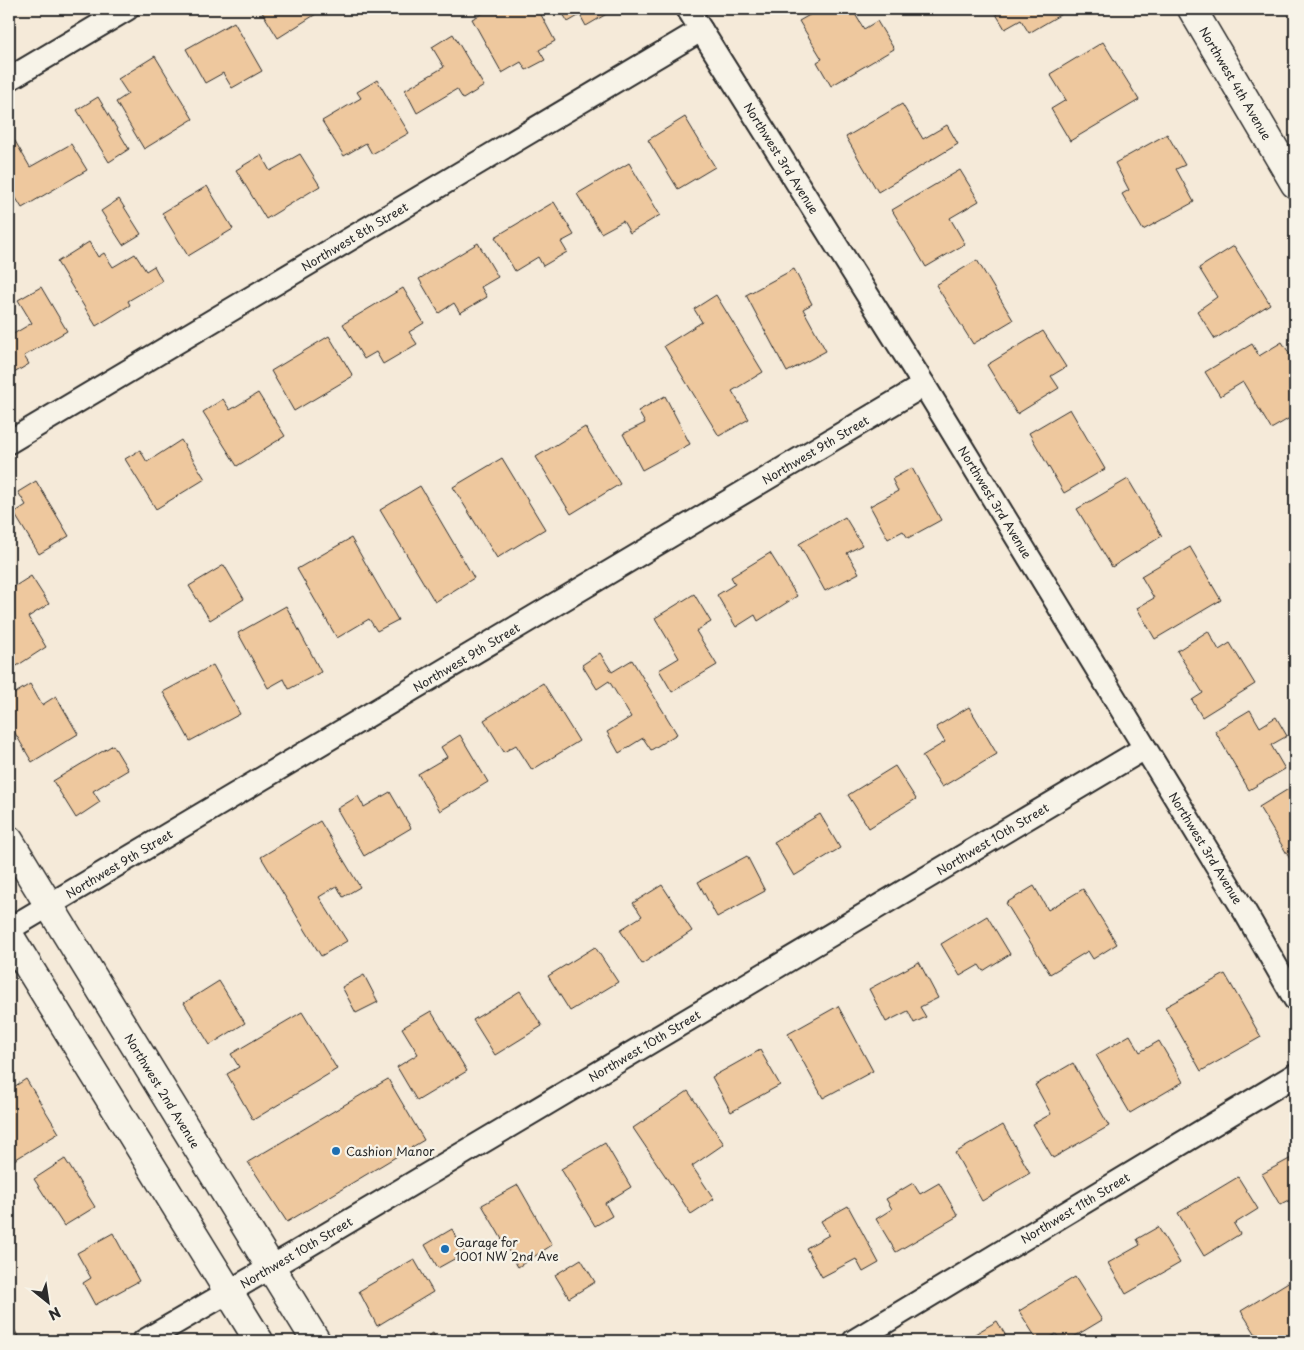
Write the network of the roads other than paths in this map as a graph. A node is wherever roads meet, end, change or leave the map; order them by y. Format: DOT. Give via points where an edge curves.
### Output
graph roads {
  1 [pos="127,9"];
  2 [pos="688,9"];
  3 [pos="1192,9"];
  4 [pos="701,30"];
  5 [pos="9,79"];
  6 [pos="1295,184"];
  7 [pos="924,385"];
  8 [pos="9,442"];
  9 [pos="1144,748"];
  10 [pos="9,840"];
  11 [pos="49,906"];
  12 [pos="9,929"];
  13 [pos="9,935"];
  14 [pos="1295,999"];
  15 [pos="1295,1075"];
  16 [pos="271,1267"];
  17 [pos="229,1292"];
  18 [pos="144,1341"];
  19 [pos="259,1341"];
  20 [pos="316,1341"];
  21 [pos="854,1341"];
  1 -- 5 [label="street"];
  2 -- 4 [label="street, Northwest 3rd Avenue"];
  3 -- 6 [label="street, Northwest 4th Avenue"];
  4 -- 7 [label="street, Northwest 3rd Avenue"];
  4 -- 8 [label="street, Northwest 8th Street"];
  7 -- 9 [label="street, Northwest 3rd Avenue"];
  7 -- 11 [label="street, Northwest 9th Street"];
  9 -- 14 [label="street, Northwest 3rd Avenue"];
  9 -- 16 [label="street, Northwest 10th Street"];
  10 -- 11 [label="street, Northwest 2nd Avenue"];
  11 -- 12 [label="street, Northwest 9th Street"];
  11 -- 16 [label="street, Northwest 2nd Avenue"];
  13 -- 17 [label="street"];
  15 -- 21 [label="street, Northwest 11th Street"];
  16 -- 17 [label="street, Northwest 10th Street"];
  16 -- 20 [label="street, Northwest 2nd Avenue"];
  17 -- 18 [label="street, Northwest 10th Street"];
  17 -- 19 [label="street"];
}
